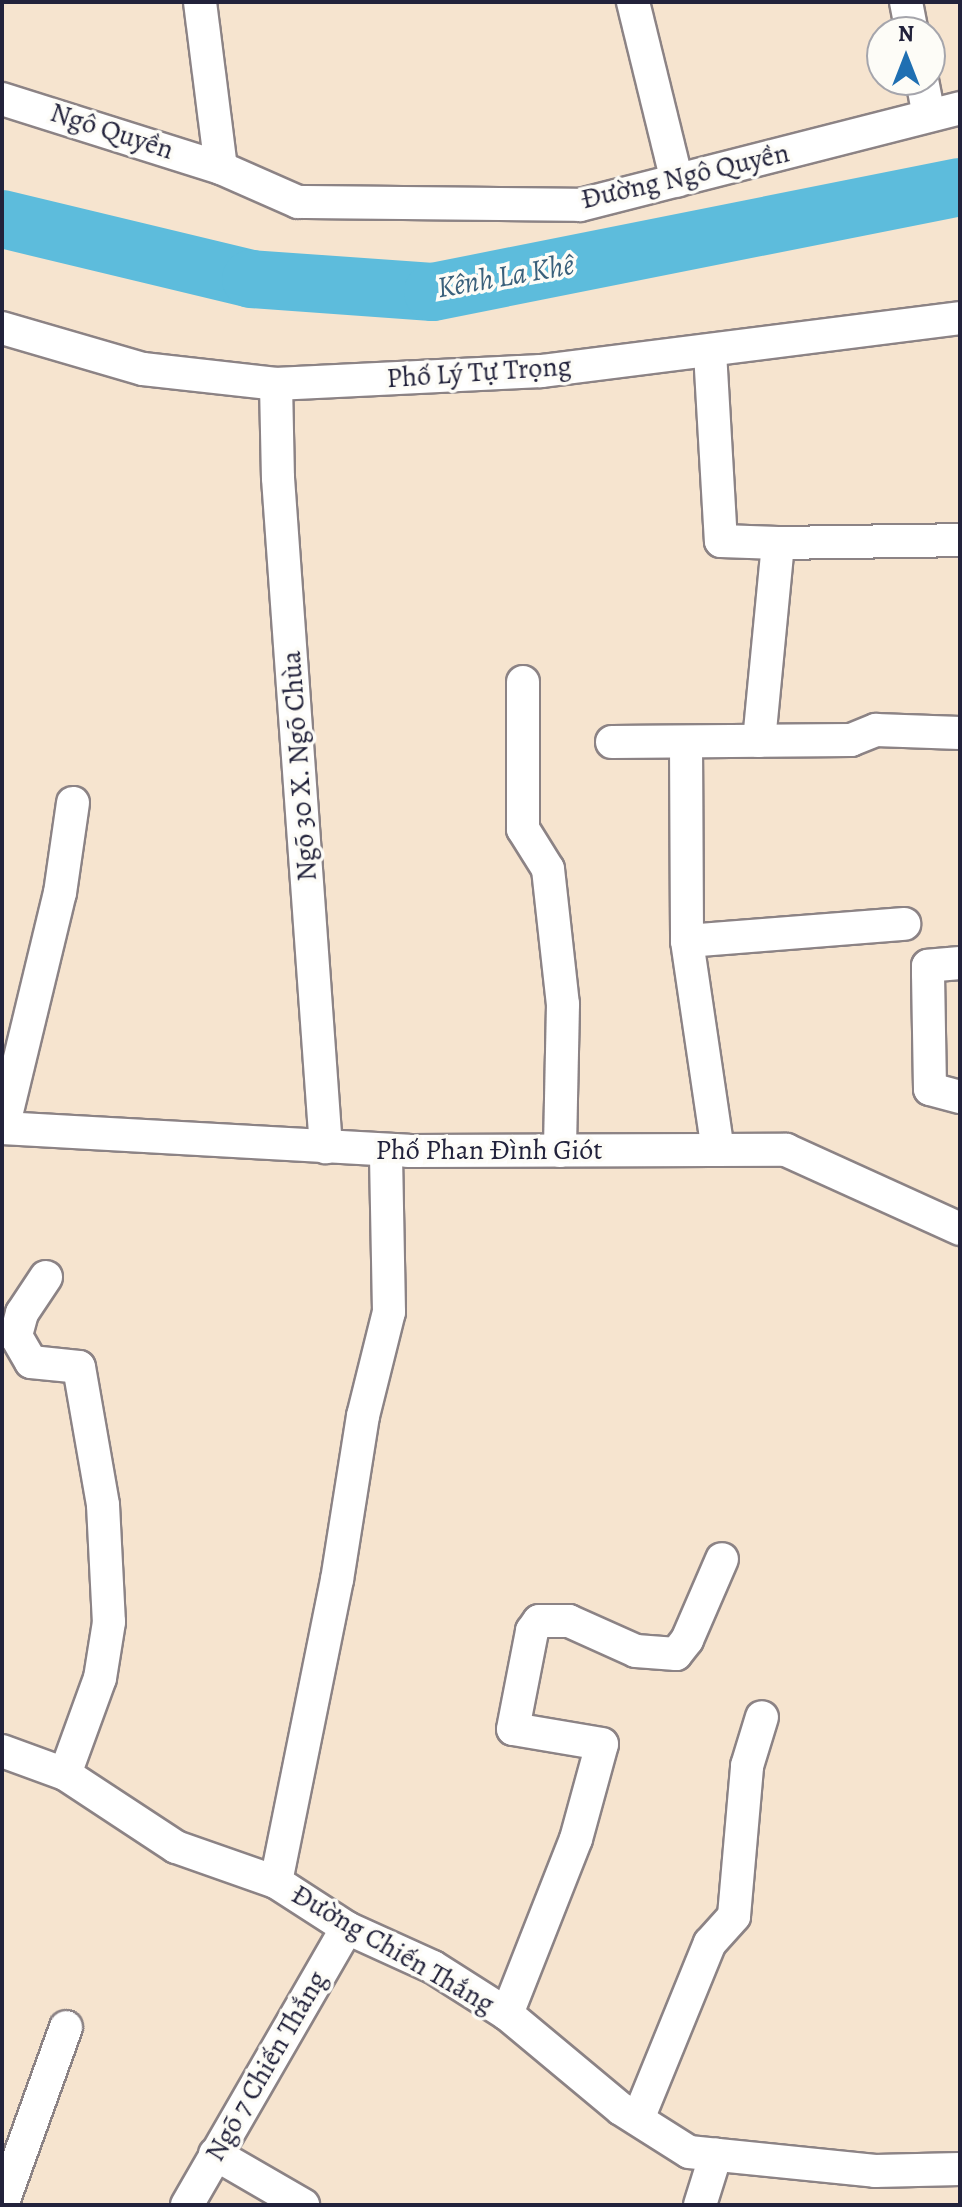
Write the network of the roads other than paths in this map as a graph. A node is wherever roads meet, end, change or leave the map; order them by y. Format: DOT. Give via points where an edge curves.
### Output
graph roads {
  1 [pos="200,2"];
  2 [pos="633,2"];
  3 [pos="925,96"];
  4 [pos="2,99"];
  5 [pos="960,108"];
  6 [pos="929,115"];
  7 [pos="221,168"];
  8 [pos="677,181"];
  9 [pos="960,318"];
  10 [pos="2,328"];
  11 [pos="710,352"];
  12 [pos="276,384"];
  13 [pos="960,540"];
  14 [pos="778,543"];
  15 [pos="523,682"];
  16 [pos="960,733"];
  17 [pos="759,741"];
  18 [pos="612,742"];
  19 [pos="686,744"];
  20 [pos="73,803"];
  21 [pos="904,924"];
  22 [pos="687,941"];
  23 [pos="960,963"];
  24 [pos="960,1097"];
  25 [pos="3,1128"];
  26 [pos="326,1147"];
  27 [pos="386,1150"];
  28 [pos="718,1150"];
  29 [pos="560,1151"];
  30 [pos="958,1220"];
  31 [pos="46,1277"];
  32 [pos="722,1559"];
  33 [pos="762,1717"];
  34 [pos="2,1751"];
  35 [pos="65,1774"];
  36 [pos="276,1882"];
  37 [pos="347,1928"];
  38 [pos="507,2014"];
  39 [pos="66,2027"];
  40 [pos="638,2119"];
  41 [pos="215,2154"];
  42 [pos="716,2154"];
  43 [pos="10,2158"];
  44 [pos="960,2169"];
  45 [pos="2,2205"];
  46 [pos="187,2205"];
  47 [pos="303,2205"];
  48 [pos="700,2205"];
  1 -- 7 [label="street"];
  2 -- 8 [label="street"];
  3 -- 6 [label="street"];
  4 -- 7 [label="street, Ngô Quyền"];
  5 -- 6 [label="street, Đường Ngô Quyền"];
  6 -- 8 [label="street, Đường Ngô Quyền"];
  7 -- 8 [label="street, Đường Ngô Quyền" via="298,202 580,205"];
  9 -- 11 [label="street, Phố Lý Tự Trọng"];
  10 -- 12 [label="street, Phố Lý Tự Trọng" via="143,369"];
  11 -- 12 [label="street, Phố Lý Tự Trọng" via="541,371"];
  11 -- 14 [label="street" via="721,541"];
  12 -- 26 [label="street, Ngõ 30 X. Ngõ Chùa" via="278,478"];
  13 -- 14 [label="street"];
  14 -- 17 [label="street"];
  15 -- 29 [label="street" via="523,829 548,869 563,1004"];
  16 -- 17 [label="street" via="876,730 851,740"];
  17 -- 19 [label="street"];
  18 -- 19 [label="street"];
  19 -- 22 [label="street"];
  20 -- 25 [label="street" via="60,893"];
  21 -- 22 [label="street"];
  22 -- 28 [label="street"];
  23 -- 24 [label="street" via="928,966 928,974 930,1089"];
  25 -- 26 [label="street, Phố Phan Đình Giót"];
  26 -- 27 [label="street, Phố Phan Đình Giót"];
  27 -- 29 [label="street, Phố Phan Đình Giót"];
  27 -- 36 [label="street" via="389,1312 363,1416 337,1580"];
  28 -- 29 [label="street, Phố Phan Đình Giót"];
  28 -- 30 [label="street, Phố Phan Đình Giót" via="786,1150"];
  31 -- 35 [label="street" via="22,1313 16,1336 31,1362 79,1367 103,1505 109,1622 100,1678"];
  32 -- 38 [label="street" via="676,1654 636,1651 569,1621 539,1621 532,1631 513,1729 602,1744 576,1839"];
  33 -- 40 [label="street" via="747,1766 734,1916 710,1943"];
  34 -- 35 [label="street, Đường Chiến Thắng"];
  35 -- 36 [label="street, Đường Chiến Thắng" via="176,1847"];
  36 -- 37 [label="street, Đường Chiến Thắng"];
  37 -- 38 [label="street, Đường Chiến Thắng" via="433,1967"];
  37 -- 41 [label="street, Ngõ 7 Chiến Thắng"];
  38 -- 40 [label="street, Đường Chiến Thắng"];
  39 -- 43 [label="street"];
  40 -- 42 [label="street, Đường Chiến Thắng" via="689,2152"];
  41 -- 46 [label="street, Ngõ 7 Chiến Thắng"];
  41 -- 47 [label="street"];
  42 -- 44 [label="street, Đường Chiến Thắng" via="875,2171"];
  42 -- 48 [label="street"];
  43 -- 45 [label="street"];
}
